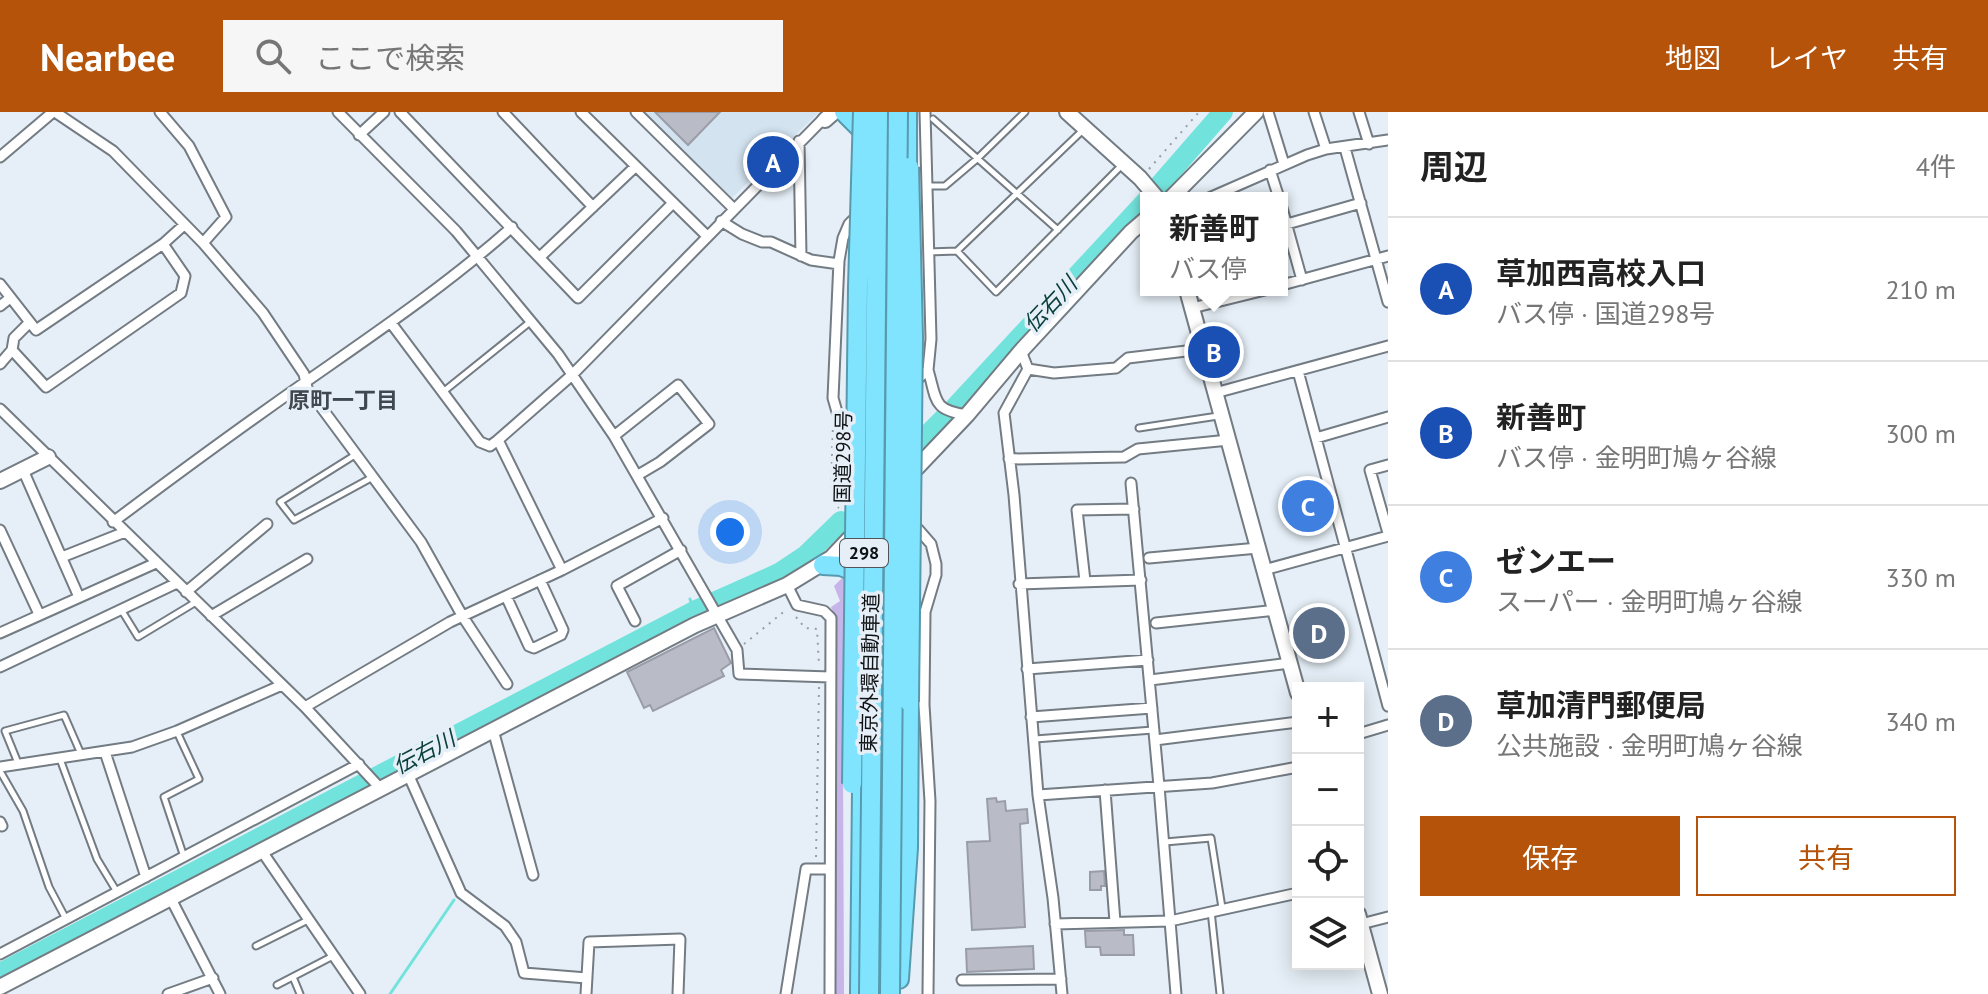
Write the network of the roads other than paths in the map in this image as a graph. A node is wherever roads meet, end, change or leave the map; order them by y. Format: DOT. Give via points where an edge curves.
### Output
graph roads {
  1 [pos="54,112"];
  2 [pos="160,112"];
  3 [pos="338,112"];
  4 [pos="384,112"];
  5 [pos="400,112"];
  6 [pos="503,112"];
  7 [pos="520,112"];
  8 [pos="581,112"];
  9 [pos="636,112"];
  10 [pos="844,112"];
  11 [pos="863,112"];
  12 [pos="870,112"];
  13 [pos="878,112"];
  14 [pos="898,112"];
  15 [pos="940,112"];
  16 [pos="1025,112"];
  17 [pos="1067,112"];
  18 [pos="1256,112"];
  19 [pos="1268,112"];
  20 [pos="1314,112"];
  21 [pos="1359,112"];
  22 [pos="828,115"];
  23 [pos="919,115"];
  24 [pos="511,121"];
  25 [pos="1085,128"];
  26 [pos="869,133"];
  27 [pos="359,135"];
  28 [pos="1388,140"];
  29 [pos="799,141"];
  30 [pos="1369,144"];
  31 [pos="1345,148"];
  32 [pos="1326,149"];
  33 [pos="0,157"];
  34 [pos="978,158"];
  35 [pos="1124,164"];
  36 [pos="1284,164"];
  37 [pos="636,166"];
  38 [pos="1270,170"];
  39 [pos="926,186"];
  40 [pos="1152,192"];
  41 [pos="1177,192"];
  42 [pos="1222,192"];
  43 [pos="1277,192"];
  44 [pos="1017,194"];
  45 [pos="673,203"];
  46 [pos="869,203"];
  47 [pos="1361,203"];
  48 [pos="593,207"];
  49 [pos="733,208"];
  50 [pos="721,221"];
  51 [pos="1140,224"];
  52 [pos="1288,224"];
  53 [pos="184,225"];
  54 [pos="512,227"];
  55 [pos="1288,228"];
  56 [pos="1058,230"];
  57 [pos="707,236"];
  58 [pos="203,243"];
  59 [pos="163,244"];
  60 [pos="957,251"];
  61 [pos="928,252"];
  62 [pos="541,256"];
  63 [pos="801,256"];
  64 [pos="1388,256"];
  65 [pos="479,257"];
  66 [pos="1376,259"];
  67 [pos="839,264"];
  68 [pos="1302,280"];
  69 [pos="0,284"];
  70 [pos="1288,284"];
  71 [pos="1189,296"];
  72 [pos="1228,296"];
  73 [pos="10,298"];
  74 [pos="1388,302"];
  75 [pos="0,306"];
  76 [pos="1192,308"];
  77 [pos="531,321"];
  78 [pos="29,323"];
  79 [pos="391,323"];
  80 [pos="1388,346"];
  81 [pos="1203,349"];
  82 [pos="12,350"];
  83 [pos="1021,351"];
  84 [pos="0,364"];
  85 [pos="1028,369"];
  86 [pos="928,370"];
  87 [pos="1298,371"];
  88 [pos="572,375"];
  89 [pos="306,382"];
  90 [pos="904,390"];
  91 [pos="443,392"];
  92 [pos="1215,393"];
  93 [pos="0,409"];
  94 [pos="967,415"];
  95 [pos="1221,415"];
  96 [pos="1388,417"];
  97 [pos="1139,428"];
  98 [pos="614,436"];
  99 [pos="1316,438"];
  100 [pos="498,440"];
  101 [pos="865,440"];
  102 [pos="1229,440"];
  103 [pos="355,454"];
  104 [pos="48,457"];
  105 [pos="1009,459"];
  106 [pos="1388,465"];
  107 [pos="23,470"];
  108 [pos="638,475"];
  109 [pos="371,478"];
  110 [pos="0,481"];
  111 [pos="903,482"];
  112 [pos="1131,483"];
  113 [pos="1134,509"];
  114 [pos="663,518"];
  115 [pos="113,522"];
  116 [pos="865,522"];
  117 [pos="267,524"];
  118 [pos="903,525"];
  119 [pos="0,530"];
  120 [pos="125,532"];
  121 [pos="1388,534"];
  122 [pos="1345,547"];
  123 [pos="1258,548"];
  124 [pos="681,550"];
  125 [pos="62,557"];
  126 [pos="1149,558"];
  127 [pos="307,559"];
  128 [pos="156,563"];
  129 [pos="823,565"];
  130 [pos="562,570"];
  131 [pos="1264,570"];
  132 [pos="864,575"];
  133 [pos="540,580"];
  134 [pos="1141,580"];
  135 [pos="1085,581"];
  136 [pos="177,583"];
  137 [pos="1019,584"];
  138 [pos="787,585"];
  139 [pos="186,592"];
  140 [pos="506,596"];
  141 [pos="79,597"];
  142 [pos="196,602"];
  143 [pos="1276,610"];
  144 [pos="122,611"];
  145 [pos="715,612"];
  146 [pos="39,614"];
  147 [pos="211,616"];
  148 [pos="463,617"];
  149 [pos="635,621"];
  150 [pos="1156,623"];
  151 [pos="0,633"];
  152 [pos="1148,660"];
  153 [pos="1290,663"];
  154 [pos="0,667"];
  155 [pos="1027,669"];
  156 [pos="830,677"];
  157 [pos="1150,680"];
  158 [pos="1295,682"];
  159 [pos="507,684"];
  160 [pos="282,685"];
  161 [pos="1388,706"];
  162 [pos="305,707"];
  163 [pos="1152,708"];
  164 [pos="1031,717"];
  165 [pos="1292,723"];
  166 [pos="1388,725"];
  167 [pos="493,730"];
  168 [pos="177,731"];
  169 [pos="1364,732"];
  170 [pos="1154,735"];
  171 [pos="1033,739"];
  172 [pos="105,752"];
  173 [pos="82,755"];
  174 [pos="60,758"];
  175 [pos="19,764"];
  176 [pos="361,766"];
  177 [pos="1292,768"];
  178 [pos="0,769"];
  179 [pos="408,774"];
  180 [pos="379,786"];
  181 [pos="1159,786"];
  182 [pos="1105,790"];
  183 [pos="1038,795"];
  184 [pos="1164,842"];
  185 [pos="261,850"];
  186 [pos="184,857"];
  187 [pos="830,869"];
  188 [pos="533,875"];
  189 [pos="146,877"];
  190 [pos="117,892"];
  191 [pos="1292,894"];
  192 [pos="170,897"];
  193 [pos="1222,908"];
  194 [pos="1211,910"];
  195 [pos="1388,917"];
  196 [pos="1364,919"];
  197 [pos="66,920"];
  198 [pos="308,920"];
  199 [pos="1170,921"];
  200 [pos="1115,922"];
  201 [pos="1055,924"];
  202 [pos="1364,934"];
  203 [pos="256,946"];
  204 [pos="0,954"];
  205 [pos="333,956"];
  206 [pos="293,977"];
  207 [pos="213,978"];
  208 [pos="587,978"];
  209 [pos="1061,979"];
  210 [pos="962,980"];
  211 [pos="277,985"];
  212 [pos="860,985"];
  213 [pos="2,987"];
  214 [pos="896,989"];
  215 [pos="1382,990"];
  216 [pos="168,994"];
  217 [pos="220,994"];
  218 [pos="300,994"];
  219 [pos="360,994"];
  220 [pos="586,994"];
  221 [pos="678,994"];
  222 [pos="786,994"];
  223 [pos="830,994"];
  224 [pos="869,994"];
  225 [pos="928,994"];
  226 [pos="1062,994"];
  227 [pos="1176,994"];
  228 [pos="1220,994"];
  1 -- 33 [label="street"];
  1 -- 53 [label="street" via="113,151"];
  2 -- 58 [label="street" via="189,146 226,217"];
  3 -- 27 [label="street"];
  4 -- 27 [label="street"];
  5 -- 54 [label="street"];
  6 -- 24 [label="street"];
  7 -- 24 [label="street"];
  8 -- 37 [label="street"];
  9 -- 49 [label="street"];
  10 -- 26 [label="highway"];
  11 -- 212 [label="highway, bridge" via="852,784"];
  12 -- 26 [label="highway, 国道298号 / 298"];
  13 -- 224 [label="highway, 東京外環自動車道, bridge"];
  14 -- 214 [label="highway, 東京外環自動車道, bridge"];
  15 -- 23 [label="lane"];
  16 -- 34 [label="lane"];
  17 -- 25 [label="street"];
  18 -- 41 [label="street"];
  19 -- 36 [label="street"];
  20 -- 32 [label="street"];
  21 -- 30 [label="street"];
  22 -- 29 [label="street"];
  23 -- 34 [label="lane"];
  23 -- 39 [label="street"];
  23 -- 90 [label="highway, 298"];
  23 -- 214 [label="highway, bridge" via="910,177 908,848"];
  24 -- 48 [label="street"];
  25 -- 35 [label="street"];
  25 -- 44 [label="lane"];
  26 -- 46 [label="highway, 国道298号 / 298"];
  27 -- 65 [label="street"];
  28 -- 30 [label="street"];
  29 -- 49 [label="street"];
  29 -- 63 [label="street"];
  30 -- 31 [label="street"];
  31 -- 32 [label="street"];
  31 -- 47 [label="street"];
  32 -- 36 [label="street"];
  34 -- 39 [label="lane" via="945,186"];
  34 -- 44 [label="lane"];
  35 -- 40 [label="street"];
  35 -- 56 [label="lane"];
  36 -- 38 [label="street"];
  37 -- 45 [label="street"];
  37 -- 48 [label="street"];
  38 -- 42 [label="street"];
  38 -- 43 [label="street"];
  39 -- 61 [label="street"];
  44 -- 56 [label="lane"];
  44 -- 60 [label="lane"];
  45 -- 57 [label="street"];
  45 -- 62 [label="street" via="578,298"];
  46 -- 67 [label="street" via="849,224"];
  46 -- 101 [label="highway, 国道298号 / 298"];
  47 -- 52 [label="street"];
  47 -- 66 [label="street"];
  48 -- 62 [label="street"];
  49 -- 50 [label="street"];
  50 -- 57 [label="street"];
  50 -- 63 [label="street"];
  51 -- 83 [label="street"];
  53 -- 58 [label="street"];
  53 -- 59 [label="street"];
  54 -- 62 [label="street"];
  54 -- 65 [label="street"];
  55 -- 68 [label="street"];
  56 -- 60 [label="lane" via="996,292"];
  57 -- 88 [label="street"];
  58 -- 89 [label="street" via="263,313"];
  59 -- 78 [label="street" via="36,330"];
  59 -- 82 [label="street" via="185,276 181,293 46,387"];
  60 -- 61 [label="lane"];
  61 -- 86 [label="street"];
  63 -- 67 [label="street"];
  64 -- 66 [label="street"];
  65 -- 77 [label="street"];
  65 -- 79 [label="street"];
  66 -- 68 [label="street"];
  66 -- 74 [label="street"];
  67 -- 101 [label="street" via="833,398 837,412"];
  68 -- 70 [label="street"];
  69 -- 73 [label="street"];
  71 -- 76 [label="street"];
  72 -- 76 [label="street"];
  73 -- 75 [label="street"];
  73 -- 78 [label="street"];
  76 -- 81 [label="street"];
  77 -- 88 [label="street"];
  77 -- 91 [label="lane"];
  78 -- 82 [label="street" via="14,338"];
  79 -- 89 [label="street"];
  79 -- 91 [label="street"];
  80 -- 87 [label="street"];
  81 -- 85 [label="street" via="1128,358 1116,368 1054,373"];
  81 -- 92 [label="street"];
  82 -- 84 [label="street"];
  83 -- 85 [label="street"];
  83 -- 94 [label="street"];
  85 -- 105 [label="street" via="1004,413"];
  86 -- 90 [label="street"];
  86 -- 94 [label="street" via="938,404 947,412"];
  87 -- 92 [label="street"];
  87 -- 99 [label="street"];
  88 -- 98 [label="street"];
  88 -- 100 [label="street"];
  89 -- 103 [label="street"];
  89 -- 115 [label="street"];
  90 -- 111 [label="highway, 298"];
  91 -- 100 [label="street" via="480,442 490,446"];
  92 -- 95 [label="street"];
  93 -- 104 [label="street"];
  94 -- 111 [label="street"];
  95 -- 97 [label="lane"];
  95 -- 102 [label="street"];
  96 -- 99 [label="street"];
  98 -- 108 [label="street"];
  98 -- 108 [label="street" via="678,385 709,424"];
  99 -- 122 [label="street"];
  100 -- 130 [label="street"];
  101 -- 116 [label="highway, 国道298号 / 298"];
  102 -- 105 [label="street" via="1138,449 1124,457"];
  102 -- 123 [label="street"];
  103 -- 109 [label="street"];
  103 -- 109 [label="lane" via="280,502 294,520"];
  104 -- 107 [label="street"];
  104 -- 115 [label="street"];
  105 -- 137 [label="street"];
  106 -- 121 [label="street" via="1370,470"];
  107 -- 110 [label="street"];
  107 -- 125 [label="street"];
  108 -- 114 [label="street"];
  109 -- 148 [label="street" via="421,542"];
  111 -- 116 [label="street"];
  111 -- 118 [label="highway, 298"];
  112 -- 113 [label="street"];
  113 -- 134 [label="street"];
  113 -- 135 [label="street" via="1077,510"];
  114 -- 124 [label="street"];
  114 -- 130 [label="street"];
  115 -- 120 [label="street"];
  116 -- 129 [label="street"];
  116 -- 132 [label="highway, 国道298号 / 298"];
  117 -- 139 [label="street"];
  118 -- 214 [label="highway, 298"];
  118 -- 225 [label="street" via="925,536 936,564 925,612"];
  119 -- 146 [label="street"];
  120 -- 125 [label="street"];
  120 -- 128 [label="street"];
  121 -- 122 [label="street"];
  122 -- 131 [label="street"];
  122 -- 161 [label="street"];
  123 -- 126 [label="street"];
  123 -- 131 [label="street"];
  124 -- 145 [label="street"];
  124 -- 149 [label="street" via="617,586"];
  125 -- 141 [label="street"];
  127 -- 147 [label="street"];
  128 -- 136 [label="street"];
  128 -- 141 [label="street"];
  129 -- 132 [label="highway"];
  129 -- 138 [label="street"];
  130 -- 133 [label="street"];
  131 -- 143 [label="street"];
  132 -- 212 [label="highway, 国道298号 / 298"];
  133 -- 140 [label="street"];
  133 -- 140 [label="street" via="563,630 534,648"];
  134 -- 135 [label="street"];
  134 -- 152 [label="street"];
  135 -- 137 [label="street"];
  136 -- 139 [label="street"];
  136 -- 144 [label="street"];
  137 -- 155 [label="street"];
  138 -- 145 [label="street"];
  138 -- 156 [label="street" via="797,605 824,611 831,618"];
  139 -- 142 [label="street"];
  140 -- 148 [label="street"];
  141 -- 146 [label="street"];
  142 -- 144 [label="lane" via="138,637"];
  142 -- 147 [label="street"];
  143 -- 150 [label="street"];
  143 -- 153 [label="street"];
  144 -- 154 [label="street"];
  145 -- 156 [label="street" via="737,650 739,674"];
  145 -- 167 [label="street"];
  146 -- 151 [label="street"];
  147 -- 160 [label="street"];
  148 -- 159 [label="street"];
  148 -- 162 [label="street"];
  152 -- 155 [label="street"];
  152 -- 157 [label="street"];
  153 -- 157 [label="street"];
  153 -- 158 [label="street"];
  155 -- 164 [label="street"];
  156 -- 187 [label="street"];
  157 -- 163 [label="street"];
  160 -- 162 [label="street"];
  160 -- 168 [label="street"];
  162 -- 176 [label="street"];
  163 -- 164 [label="street"];
  163 -- 170 [label="street"];
  164 -- 171 [label="street"];
  165 -- 170 [label="street"];
  166 -- 169 [label="street"];
  167 -- 179 [label="street"];
  167 -- 188 [label="street"];
  168 -- 172 [label="street"];
  168 -- 186 [label="lane" via="199,779 164,797"];
  170 -- 171 [label="lane"];
  170 -- 181 [label="street"];
  171 -- 183 [label="street"];
  172 -- 173 [label="street"];
  172 -- 189 [label="street"];
  173 -- 174 [label="street"];
  173 -- 175 [label="lane" via="64,715 5,731"];
  174 -- 175 [label="street"];
  174 -- 190 [label="lane" via="97,859"];
  175 -- 178 [label="street"];
  176 -- 180 [label="street"];
  176 -- 186 [label="street"];
  177 -- 181 [label="street" via="1212,783"];
  178 -- 197 [label="lane" via="23,811"];
  179 -- 180 [label="street"];
  179 -- 208 [label="street" via="461,893 505,926 516,942 524,973"];
  180 -- 185 [label="street"];
  181 -- 182 [label="street"];
  181 -- 184 [label="street"];
  182 -- 183 [label="street"];
  182 -- 200 [label="street"];
  183 -- 201 [label="street"];
  184 -- 193 [label="lane" via="1211,838"];
  184 -- 199 [label="street"];
  185 -- 192 [label="street"];
  185 -- 198 [label="street"];
  186 -- 189 [label="street"];
  187 -- 222 [label="street" via="806,869"];
  187 -- 223 [label="street"];
  189 -- 190 [label="street"];
  190 -- 197 [label="street"];
  191 -- 193 [label="street"];
  192 -- 207 [label="street"];
  192 -- 213 [label="street"];
  193 -- 194 [label="street"];
  194 -- 199 [label="street"];
  194 -- 228 [label="lane"];
  195 -- 196 [label="street"];
  197 -- 204 [label="street"];
  198 -- 203 [label="lane"];
  198 -- 205 [label="street"];
  199 -- 200 [label="street"];
  199 -- 227 [label="street"];
  200 -- 201 [label="street"];
  201 -- 209 [label="street"];
  202 -- 215 [label="street"];
  205 -- 206 [label="lane"];
  205 -- 219 [label="street"];
  206 -- 211 [label="lane"];
  206 -- 218 [label="lane"];
  207 -- 216 [label="street"];
  207 -- 217 [label="street"];
  208 -- 220 [label="street"];
  208 -- 221 [label="street" via="589,942 680,939"];
  209 -- 210 [label="street"];
  209 -- 226 [label="street"];
}
